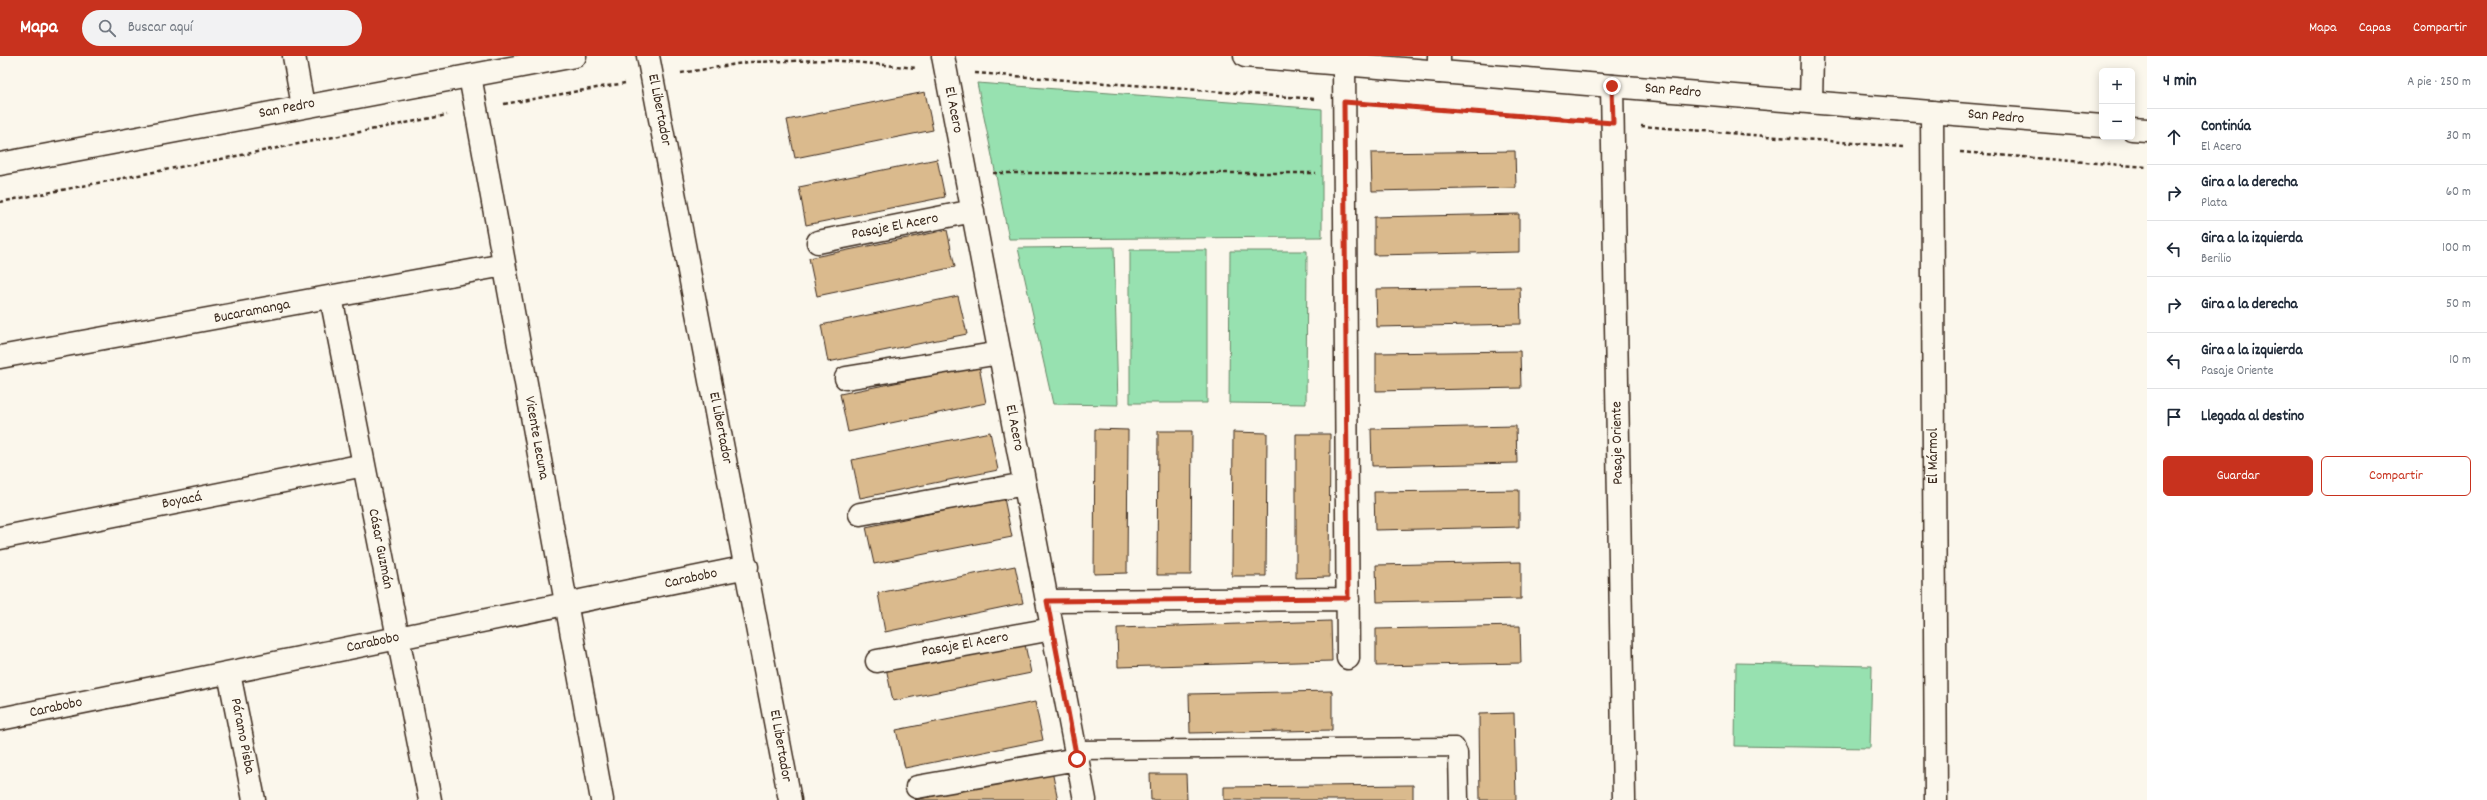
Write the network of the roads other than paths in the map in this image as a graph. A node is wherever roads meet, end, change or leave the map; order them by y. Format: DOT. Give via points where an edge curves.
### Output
graph roads {
  1 [pos="294,56"];
  2 [pos="575,56"];
  3 [pos="648,56"];
  4 [pos="1812,56"];
  5 [pos="1258,57"];
  6 [pos="945,63"];
  7 [pos="1344,64"];
  8 [pos="1439,64"];
  9 [pos="470,76"];
  10 [pos="1612,86"];
  11 [pos="1811,102"];
  12 [pos="303,106"];
  13 [pos="1932,112"];
  14 [pos="2099,126"];
  15 [pos="2135,129"];
  16 [pos="2147,130"];
  17 [pos="0,164"];
  18 [pos="973,212"];
  19 [pos="818,242"];
  20 [pos="504,264"];
  21 [pos="331,297"];
  22 [pos="1000,353"];
  23 [pos="0,357"];
  24 [pos="846,378"];
  25 [pos="364,465"];
  26 [pos="1025,484"];
  27 [pos="860,514"];
  28 [pos="0,538"];
  29 [pos="747,567"];
  30 [pos="1348,598"];
  31 [pos="1047,601"];
  32 [pos="566,604"];
  33 [pos="1052,629"];
  34 [pos="398,638"];
  35 [pos="1348,658"];
  36 [pos="877,661"];
  37 [pos="229,673"];
  38 [pos="0,719"];
  39 [pos="1076,754"];
  40 [pos="917,787"];
  41 [pos="254,800"];
  42 [pos="430,800"];
  43 [pos="602,800"];
  44 [pos="790,800"];
  45 [pos="1085,800"];
  46 [pos="1459,800"];
  47 [pos="1624,800"];
  48 [pos="1936,800"];
  1 -- 12 [label="street"];
  2 -- 9 [label="street, San Pedro"];
  3 -- 29 [label="street, El Libertador"];
  4 -- 11 [label="street"];
  5 -- 7 [label="street, San Pedro"];
  6 -- 18 [label="street, El Acero"];
  7 -- 8 [label="street, San Pedro"];
  7 -- 30 [label="street"];
  8 -- 10 [label="street, San Pedro"];
  9 -- 12 [label="street, San Pedro"];
  9 -- 20 [label="street, Vicente Lecuna"];
  10 -- 11 [label="street, San Pedro"];
  10 -- 47 [label="street, Pasaje Oriente"];
  11 -- 13 [label="street, San Pedro"];
  12 -- 17 [label="street, San Pedro"];
  13 -- 14 [label="street, San Pedro"];
  13 -- 48 [label="street, El Mármol"];
  15 -- 16 [label="street"];
  18 -- 19 [label="street, Pasaje El Acero"];
  18 -- 22 [label="street, El Acero"];
  20 -- 21 [label="street, Bucaramanga"];
  20 -- 32 [label="street, Vicente Lecuna"];
  21 -- 23 [label="street, Bucaramanga"];
  21 -- 25 [label="street, Cásar Guzmán"];
  22 -- 24 [label="street"];
  22 -- 26 [label="street, El Acero"];
  25 -- 28 [label="street, Boyacá"];
  25 -- 34 [label="street, Cásar Guzmán"];
  26 -- 27 [label="street"];
  26 -- 31 [label="street, El Acero"];
  29 -- 32 [label="street, Carabobo"];
  29 -- 44 [label="street, El Libertador"];
  30 -- 31 [label="street"];
  30 -- 35 [label="street"];
  31 -- 33 [label="street, El Acero"];
  32 -- 34 [label="street, Carabobo"];
  32 -- 43 [label="street, Vicente Lecuna"];
  33 -- 36 [label="street, Pasaje El Acero"];
  33 -- 39 [label="street, El Acero"];
  34 -- 37 [label="street, Carabobo"];
  34 -- 42 [label="street, Cásar Guzmán"];
  37 -- 38 [label="street, Carabobo"];
  37 -- 41 [label="street, Páramo Pisba"];
  39 -- 40 [label="street"];
  39 -- 45 [label="street, El Acero"];
  39 -- 46 [label="lane" via="1454,747 1458,753"];
}
